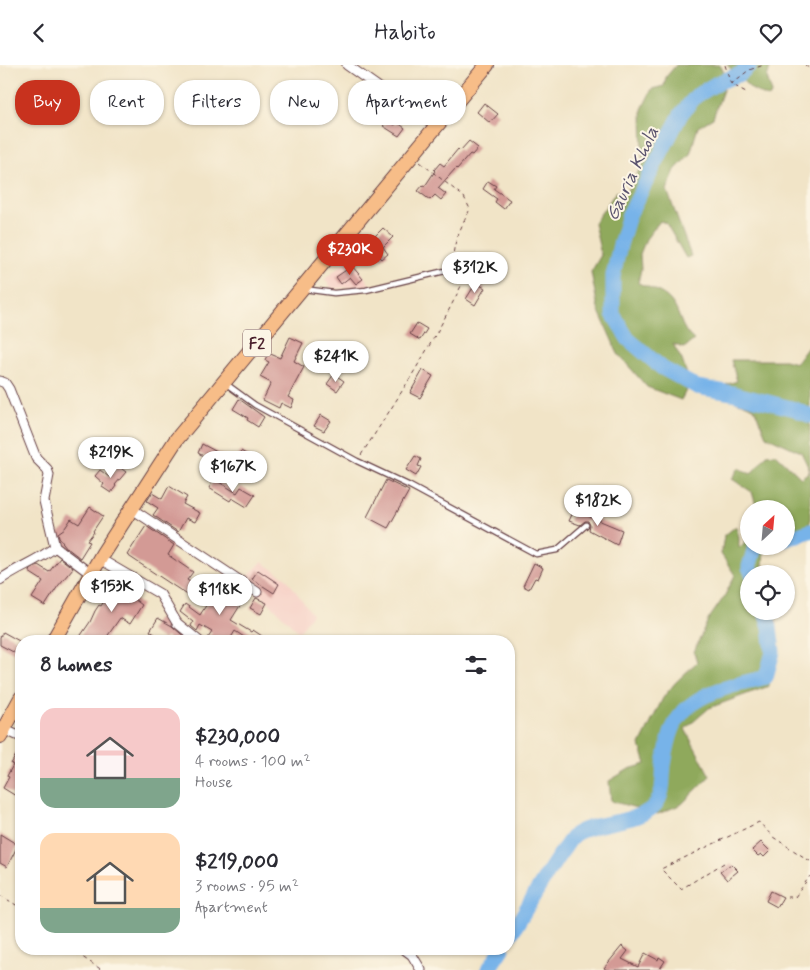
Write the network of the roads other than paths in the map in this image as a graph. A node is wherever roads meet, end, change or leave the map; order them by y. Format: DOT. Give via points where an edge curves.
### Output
graph roads {
  1 [pos="347,65"];
  2 [pos="488,65"];
  3 [pos="368,80"];
  4 [pos="466,91"];
  5 [pos="437,125"];
  6 [pos="465,279"];
  7 [pos="302,289"];
  8 [pos="0,381"];
  9 [pos="224,382"];
  10 [pos="132,509"];
  11 [pos="586,525"];
  12 [pos="54,547"];
  13 [pos="100,559"];
  14 [pos="91,574"];
  15 [pos="0,580"];
  16 [pos="257,592"];
  17 [pos="56,635"];
  18 [pos="192,635"];
  19 [pos="15,709"];
  20 [pos="2,732"];
  21 [pos="15,735"];
  22 [pos="412,955"];
  23 [pos="420,970"];
  1 -- 3 [label="street"];
  2 -- 4 [label="main road, F2"];
  5 -- 7 [label="main road, F2"];
  6 -- 7 [label="lane" via="461,270 453,269 366,290 334,293"];
  7 -- 9 [label="main road, F2"];
  8 -- 12 [label="street" via="9,389 36,458 49,475 44,501"];
  9 -- 10 [label="main road, F2" via="176,440"];
  9 -- 11 [label="lane" via="255,405 536,554 557,550"];
  10 -- 13 [label="main road, F2"];
  10 -- 16 [label="street"];
  12 -- 14 [label="street"];
  12 -- 15 [label="street"];
  13 -- 14 [label="main road, F2"];
  13 -- 18 [label="street" via="160,594 177,623"];
  14 -- 17 [label="main road, F2"];
  19 -- 20 [label="main road"];
  20 -- 21 [label="street"];
  22 -- 23 [label="street"];
}
